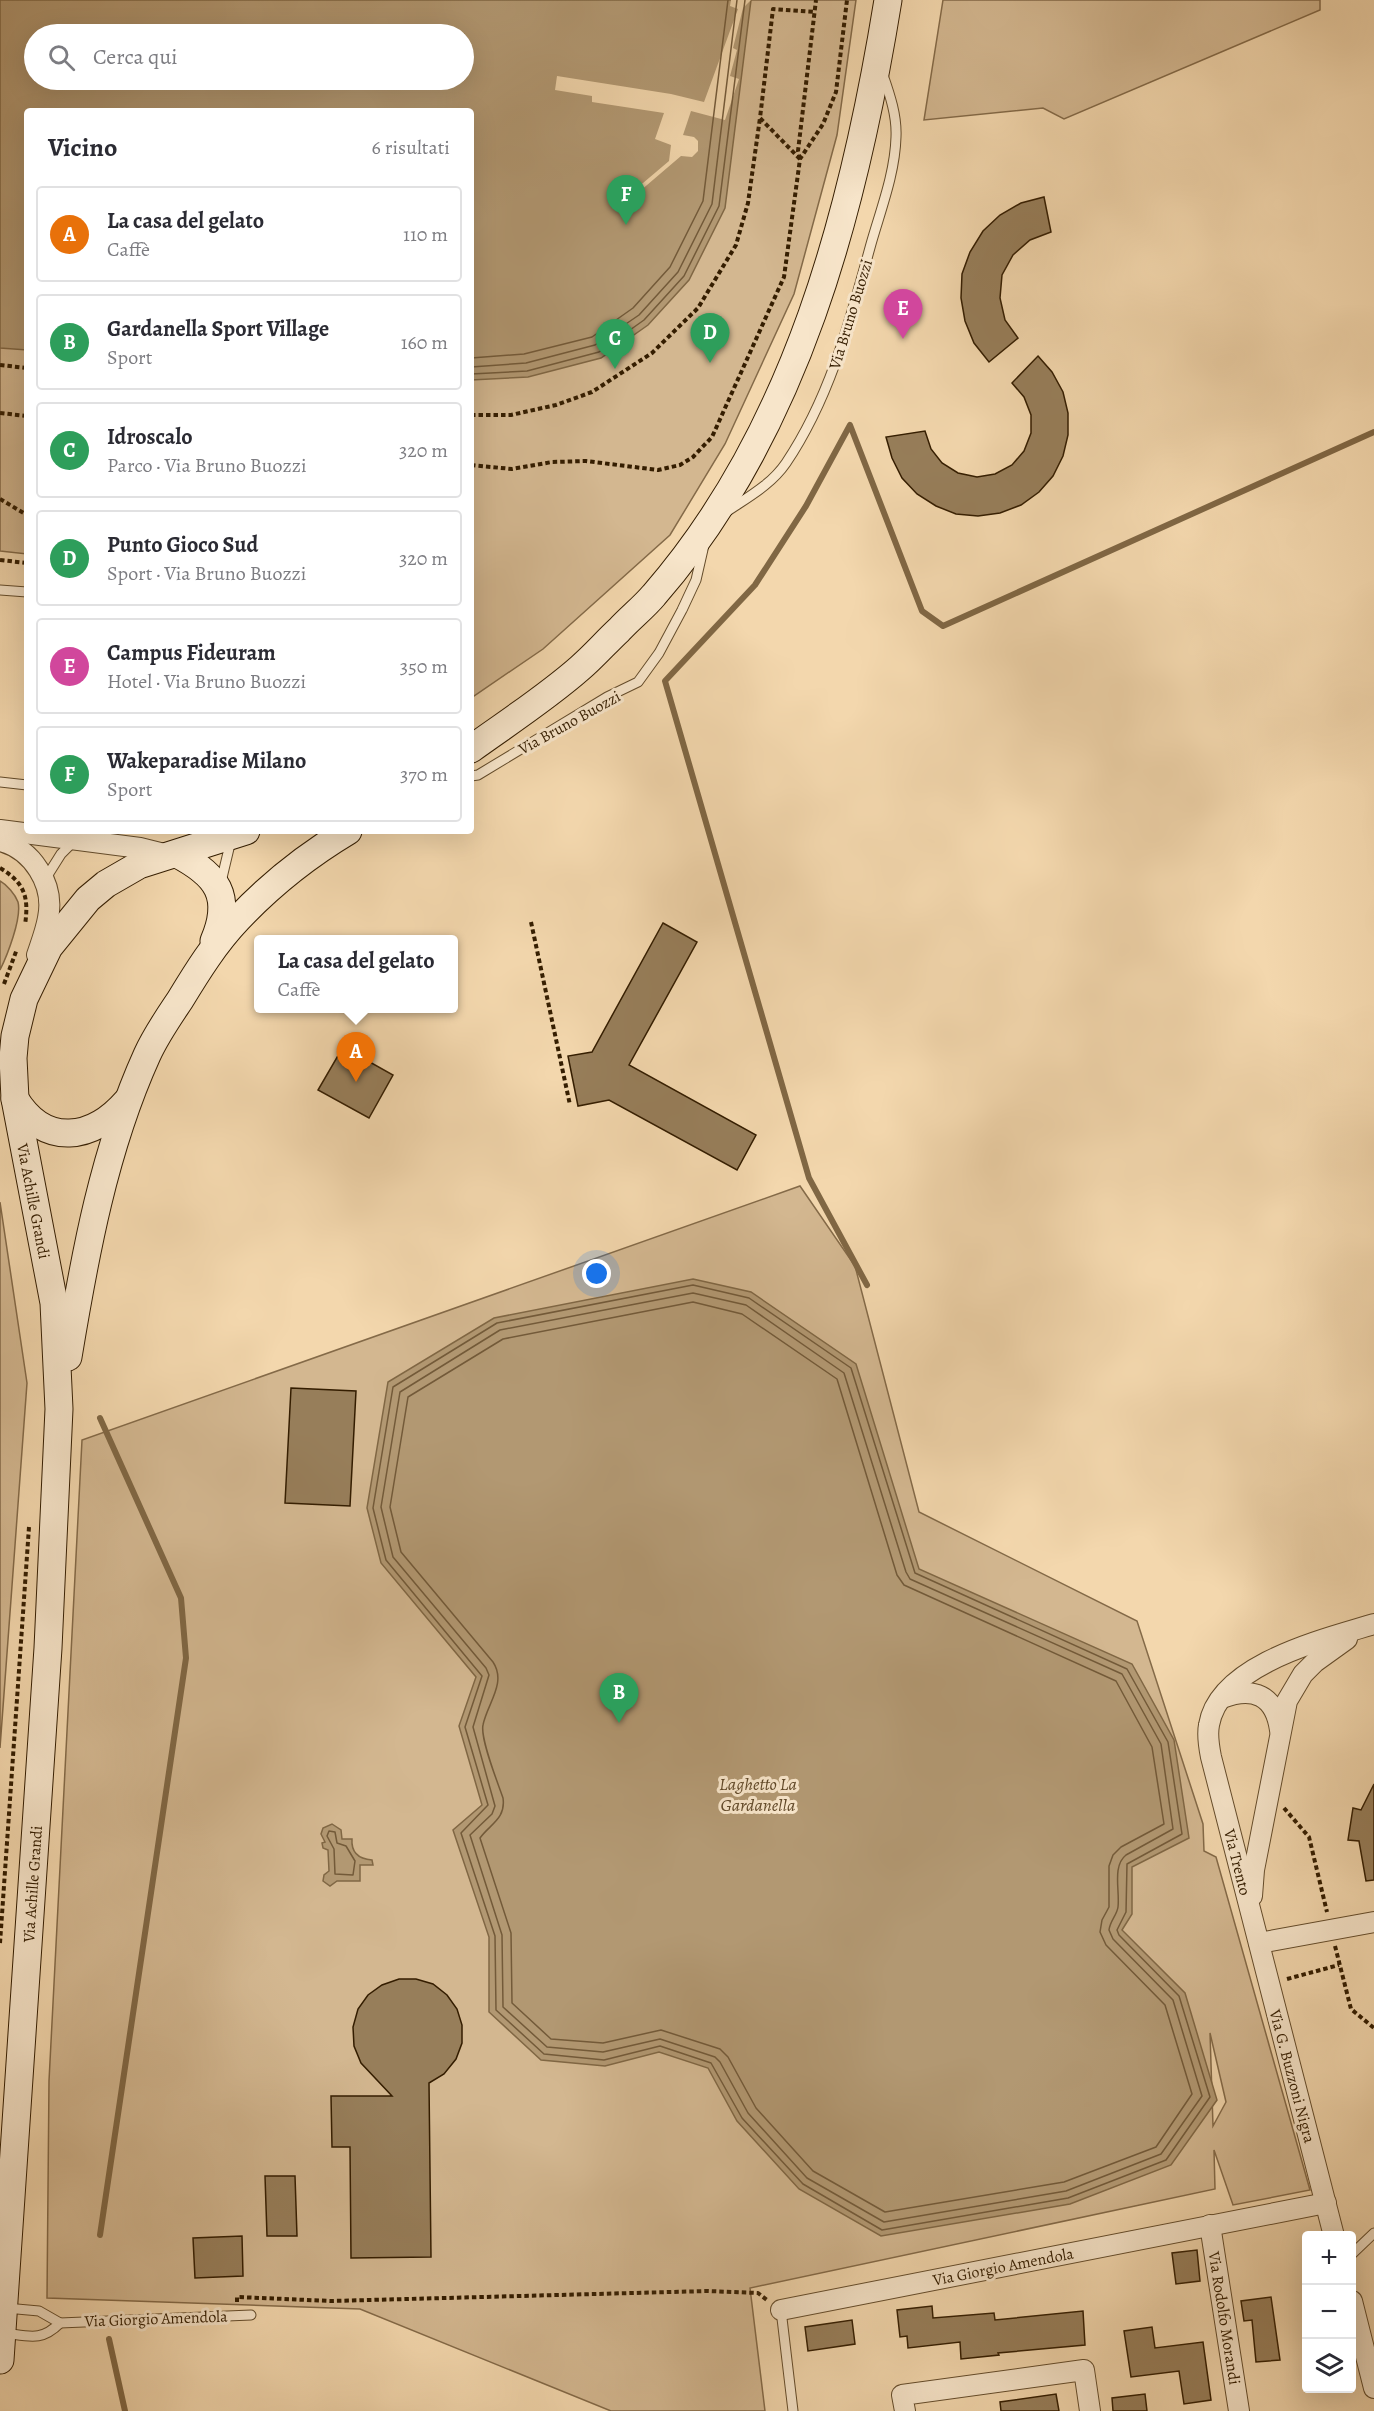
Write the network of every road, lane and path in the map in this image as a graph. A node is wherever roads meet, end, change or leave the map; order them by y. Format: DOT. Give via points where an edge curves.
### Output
graph roads {
  1 [pos="816,0"];
  2 [pos="847,0"];
  3 [pos="888,0"];
  4 [pos="814,12"];
  5 [pos="878,62"];
  6 [pos="760,118"];
  7 [pos="800,159"];
  8 [pos="0,365"];
  9 [pos="24,368"];
  10 [pos="0,413"];
  11 [pos="474,415"];
  12 [pos="24,416"];
  13 [pos="474,465"];
  14 [pos="0,499"];
  15 [pos="24,512"];
  16 [pos="709,523"];
  17 [pos="0,560"];
  18 [pos="24,562"];
  19 [pos="0,590"];
  20 [pos="24,592"];
  21 [pos="533,704"];
  22 [pos="474,736"];
  23 [pos="474,747"];
  24 [pos="474,776"];
  25 [pos="0,782"];
  26 [pos="24,785"];
  27 [pos="0,830"];
  28 [pos="24,833"];
  29 [pos="30,834"];
  30 [pos="97,834"];
  31 [pos="233,834"];
  32 [pos="236,834"];
  33 [pos="343,834"];
  34 [pos="0,840"];
  35 [pos="75,840"];
  36 [pos="174,854"];
  37 [pos="0,868"];
  38 [pos="44,881"];
  39 [pos="220,890"];
  40 [pos="531,922"];
  41 [pos="25,930"];
  42 [pos="21,939"];
  43 [pos="209,954"];
  44 [pos="14,992"];
  45 [pos="129,1098"];
  46 [pos="15,1099"];
  47 [pos="570,1105"];
  48 [pos="59,1409"];
  49 [pos="29,1527"];
  50 [pos="1374,1624"];
  51 [pos="1222,1698"];
  52 [pos="1280,1732"];
  53 [pos="1269,1790"];
  54 [pos="1252,1917"];
  55 [pos="1374,1922"];
  56 [pos="1331,1930"];
  57 [pos="1259,1942"];
  58 [pos="0,1943"];
  59 [pos="1339,1965"];
  60 [pos="1268,1977"];
  61 [pos="1374,2028"];
  62 [pos="5,2202"];
  63 [pos="1326,2203"];
  64 [pos="1210,2225"];
  65 [pos="1333,2231"];
  66 [pos="1374,2233"];
  67 [pos="1356,2250"];
  68 [pos="781,2310"];
  69 [pos="238,2315"];
  70 [pos="251,2315"];
  71 [pos="1356,2317"];
  72 [pos="3,2320"];
  73 [pos="60,2323"];
  74 [pos="0,2360"];
  75 [pos="1374,2388"];
  76 [pos="903,2403"];
  77 [pos="793,2411"];
  78 [pos="1090,2411"];
  79 [pos="1239,2411"];
  1 -- 4 [label="path"];
  2 -- 7 [label="path" via="837,92 823,124"];
  3 -- 5 [label="main road, Via Bruno Buozzi"];
  4 -- 6 [label="path" via="773,9"];
  4 -- 7 [label="path"];
  5 -- 16 [label="main road, Via Bruno Buozzi" via="858,157 812,315 775,408 735,485"];
  5 -- 16 [label="lane, Via Bruno Buozzi" via="893,105 895,154 840,352 820,401 785,463 767,485"];
  6 -- 7 [label="path"];
  6 -- 11 [label="path" via="748,203 736,245 698,308 652,353 592,392 511,415"];
  7 -- 13 [label="path" via="784,277 712,437 703,449 680,465 658,470 586,461 512,469"];
  8 -- 9 [label="path"];
  10 -- 12 [label="path"];
  14 -- 15 [label="path"];
  16 -- 21 [label="main road, Via Bruno Buozzi" via="654,596 580,668"];
  16 -- 24 [label="lane, Via Bruno Buozzi" via="696,579 660,652 638,682"];
  17 -- 18 [label="path"];
  19 -- 20 [label="lane"];
  21 -- 22 [label="main road, Via Bruno Buozzi"];
  21 -- 23 [label="main road, Via Bruno Buozzi"];
  25 -- 26 [label="lane"];
  27 -- 28 [label="street"];
  29 -- 35 [label="street"];
  30 -- 35 [label="lane"];
  31 -- 36 [label="main road"];
  32 -- 39 [label="lane"];
  33 -- 43 [label="main road" via="306,858 267,892 237,919"];
  34 -- 38 [label="street" via="31,859"];
  35 -- 36 [label="street"];
  35 -- 38 [label="lane"];
  36 -- 39 [label="main road" via="203,868"];
  36 -- 44 [label="main road, Via Achille Grandi" via="139,865 88,899"];
  37 -- 41 [label="path" via="23,890 28,905"];
  38 -- 44 [label="street" via="49,916"];
  39 -- 43 [label="main road" via="222,924"];
  40 -- 47 [label="path"];
  42 -- 44 [label="path"];
  43 -- 45 [label="main road, Via Achille Grandi" via="148,1052"];
  44 -- 46 [label="main road, Via Achille Grandi"];
  45 -- 46 [label="main road" via="110,1118 70,1134 41,1127 22,1111"];
  45 -- 48 [label="main road, Via Achille Grandi" via="83,1268"];
  46 -- 48 [label="main road, Via Achille Grandi" via="54,1303"];
  48 -- 62 [label="main road, Via Achille Grandi" via="48,1648"];
  49 -- 58 [label="path"];
  50 -- 51 [label="street, Via Trento" via="1285,1653 1253,1670"];
  50 -- 52 [label="street, Via Trento" via="1326,1652 1303,1674 1287,1701"];
  51 -- 52 [label="street" via="1251,1693 1265,1699 1275,1712"];
  51 -- 54 [label="street, Via Trento" via="1210,1718 1209,1742"];
  52 -- 53 [label="street, Via Trento"];
  53 -- 54 [label="street, Via Trento" via="1254,1870"];
  53 -- 56 [label="path" via="1309,1837"];
  54 -- 57 [label="street, Via G. Buzzoni Nigra"];
  55 -- 56 [label="street"];
  56 -- 57 [label="street"];
  56 -- 59 [label="path"];
  57 -- 60 [label="street, Via G. Buzzoni Nigra"];
  59 -- 60 [label="path" via="1286,1979 1285,1972"];
  59 -- 61 [label="path" via="1351,2009"];
  60 -- 63 [label="street, Via G. Buzzoni Nigra"];
  62 -- 72 [label="main road, Via Achille Grandi"];
  63 -- 64 [label="street, Via Giorgio Amendola"];
  63 -- 65 [label="street, Via G. Buzzoni Nigra"];
  64 -- 68 [label="street, Via Giorgio Amendola"];
  64 -- 79 [label="street, Via Rodolfo Morandi"];
  66 -- 67 [label="lane"];
  68 -- 69 [label="path" via="758,2294 708,2291 344,2301 237,2297"];
  68 -- 77 [label="lane"];
  69 -- 70 [label="lane, Via Giorgio Amendola"];
  69 -- 73 [label="lane, Via Giorgio Amendola"];
  71 -- 75 [label="street"];
  72 -- 73 [label="lane, Via Giorgio Amendola" via="39,2311"];
  72 -- 73 [label="lane, Via Giorgio Amendola" via="39,2337"];
  72 -- 74 [label="main road, Via Achille Grandi"];
  76 -- 78 [label="street" via="1084,2370"];
}
